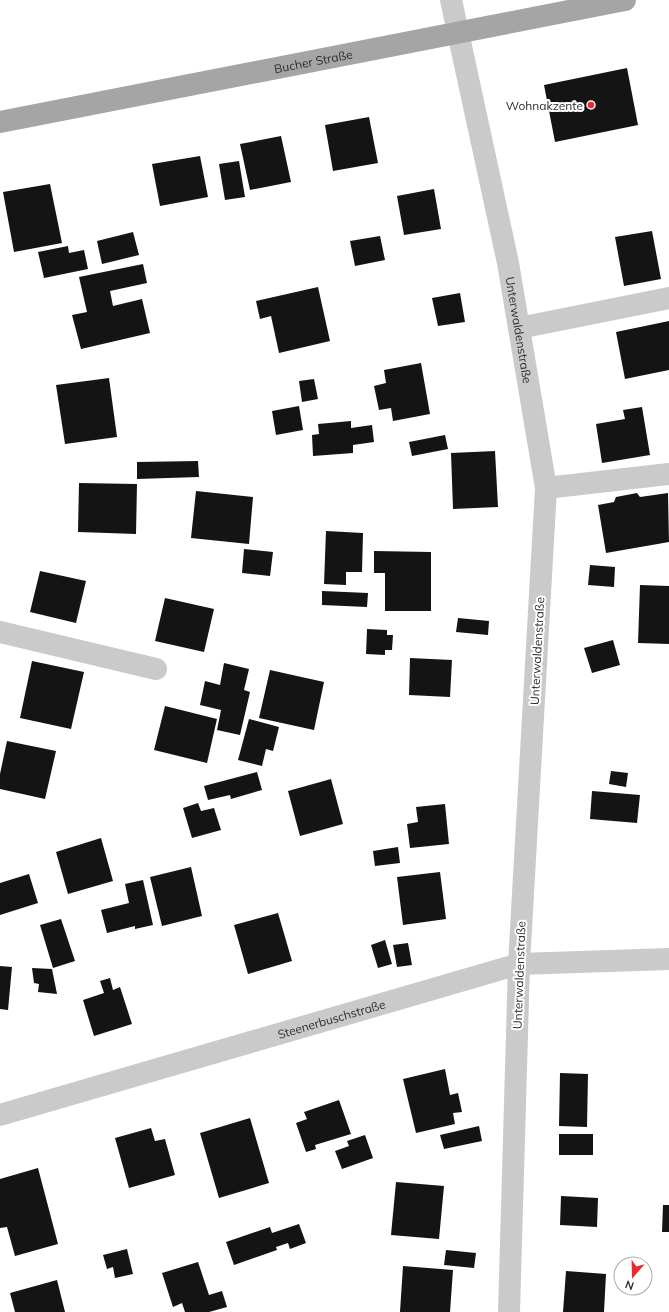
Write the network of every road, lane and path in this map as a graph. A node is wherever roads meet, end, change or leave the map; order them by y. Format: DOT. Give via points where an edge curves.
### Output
graph roads {
  1 [pos="451,0"];
  2 [pos="626,0"];
  3 [pos="457,34"];
  4 [pos="0,122"];
  5 [pos="669,298"];
  6 [pos="519,328"];
  7 [pos="669,474"];
  8 [pos="546,488"];
  9 [pos="0,632"];
  10 [pos="156,669"];
  11 [pos="669,958"];
  12 [pos="519,964"];
  13 [pos="0,1115"];
  14 [pos="510,1312"];
  1 -- 3 [label="street, Unterwaldenstraße"];
  2 -- 3 [label="main road, Bucher Straße"];
  3 -- 4 [label="main road, Bucher Straße"];
  3 -- 6 [label="street, Unterwaldenstraße" via="508,263"];
  5 -- 6 [label="street"];
  6 -- 8 [label="street, Unterwaldenstraße"];
  7 -- 8 [label="street"];
  8 -- 12 [label="street, Unterwaldenstraße"];
  9 -- 10 [label="street"];
  11 -- 12 [label="street, Steenerbuschstraße"];
  12 -- 13 [label="street, Steenerbuschstraße"];
  12 -- 14 [label="street, Unterwaldenstraße"];
}
